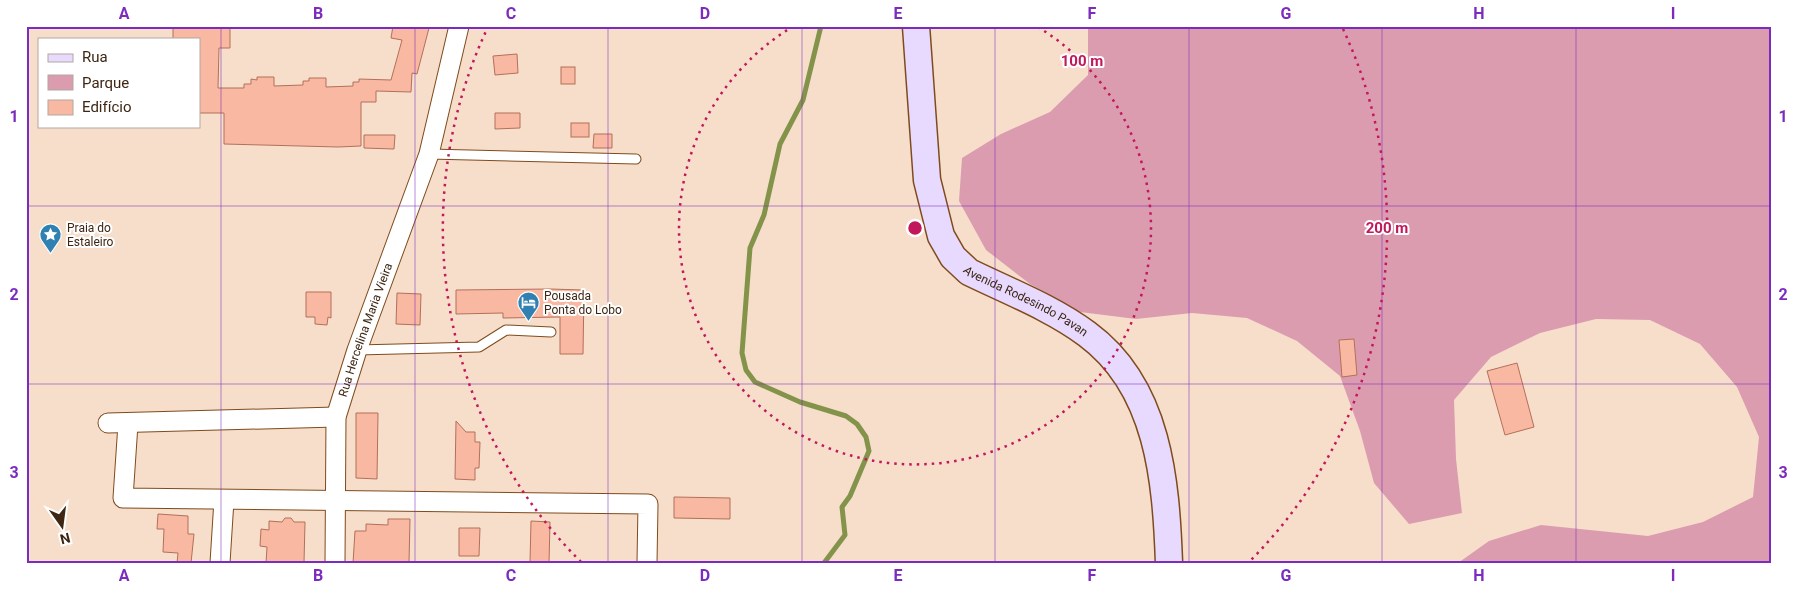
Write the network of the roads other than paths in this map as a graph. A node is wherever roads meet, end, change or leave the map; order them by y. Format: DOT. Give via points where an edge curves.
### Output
graph roads {
  1 [pos="459,26"];
  2 [pos="916,26"];
  3 [pos="429,154"];
  4 [pos="636,159"];
  5 [pos="551,332"];
  6 [pos="357,350"];
  7 [pos="336,417"];
  8 [pos="108,423"];
  9 [pos="128,424"];
  10 [pos="224,500"];
  11 [pos="336,501"];
  12 [pos="220,563"];
  13 [pos="335,563"];
  14 [pos="647,563"];
  15 [pos="1169,563"];
  1 -- 3 [label="street, Rua Hercelina Maria Vieira"];
  2 -- 15 [label="main road, Avenida Rodesindo Pavan" via="928,180 941,236 953,257 969,272 1086,334 1107,351 1132,385 1152,428 1163,474"];
  3 -- 4 [label="lane"];
  3 -- 6 [label="street, Rua Hercelina Maria Vieira"];
  5 -- 6 [label="lane" via="506,330 478,347"];
  6 -- 7 [label="street, Rua Hercelina Maria Vieira"];
  7 -- 9 [label="street"];
  7 -- 11 [label="street, Rua Hercelina Maria Vieira"];
  8 -- 9 [label="street"];
  9 -- 10 [label="street" via="123,498"];
  10 -- 11 [label="street"];
  10 -- 12 [label="street"];
  11 -- 13 [label="street, Rua Hercelina Maria Vieira"];
  11 -- 14 [label="street" via="648,504"];
}
